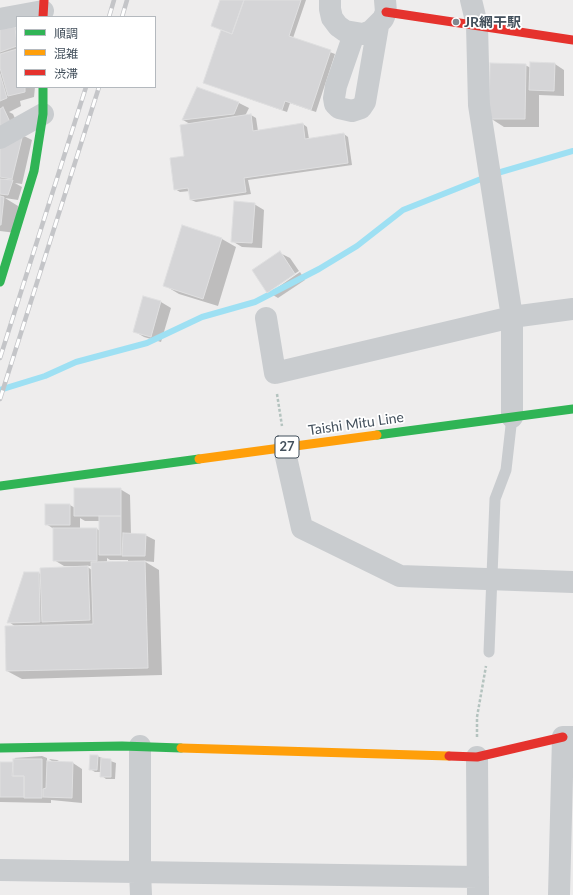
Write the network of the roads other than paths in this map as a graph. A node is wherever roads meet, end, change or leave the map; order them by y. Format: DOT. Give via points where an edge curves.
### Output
graph roads {
  1 [pos="330,0"];
  2 [pos="471,0"];
  3 [pos="43,9"];
  4 [pos="383,12"];
  5 [pos="0,19"];
  6 [pos="476,25"];
  7 [pos="354,34"];
  8 [pos="573,40"];
  9 [pos="43,88"];
  10 [pos="43,114"];
  11 [pos="0,138"];
  12 [pos="0,282"];
  13 [pos="573,309"];
  14 [pos="512,317"];
  15 [pos="266,318"];
  16 [pos="573,409"];
  17 [pos="512,417"];
  18 [pos="284,448"];
  19 [pos="0,486"];
  20 [pos="491,578"];
  21 [pos="573,582"];
  22 [pos="489,652"];
  23 [pos="568,737"];
  24 [pos="140,746"];
  25 [pos="0,748"];
  26 [pos="477,757"];
  27 [pos="566,854"];
  28 [pos="0,870"];
  29 [pos="140,872"];
  30 [pos="478,886"];
  31 [pos="142,895"];
  32 [pos="559,895"];
  1 -- 7 [label="street" via="335,22 345,31"];
  2 -- 6 [label="street"];
  3 -- 5 [label="street"];
  4 -- 6 [label="main road"];
  4 -- 7 [label="street" via="363,34"];
  4 -- 7 [label="street" via="366,102 352,111 339,108 334,98"];
  6 -- 8 [label="main road"];
  6 -- 14 [label="street" via="479,105"];
  9 -- 10 [label="main road"];
  10 -- 11 [label="street"];
  10 -- 12 [label="main road" via="34,171"];
  13 -- 14 [label="street"];
  14 -- 15 [label="street" via="275,373"];
  14 -- 17 [label="street"];
  16 -- 17 [label="main road, Taishi Mitu Line / 27"];
  17 -- 18 [label="main road, Taishi Mitu Line / 27"];
  17 -- 20 [label="lane" via="506,470 494,499"];
  18 -- 19 [label="main road, Taishi Mitu Line / 27"];
  18 -- 20 [label="street" via="302,528 400,576"];
  20 -- 21 [label="street"];
  20 -- 22 [label="lane"];
  23 -- 26 [label="main road"];
  23 -- 27 [label="street"];
  24 -- 25 [label="main road"];
  24 -- 26 [label="main road"];
  24 -- 29 [label="street"];
  26 -- 30 [label="street"];
  27 -- 32 [label="street"];
  28 -- 29 [label="street"];
  29 -- 30 [label="street"];
  29 -- 31 [label="street"];
}
